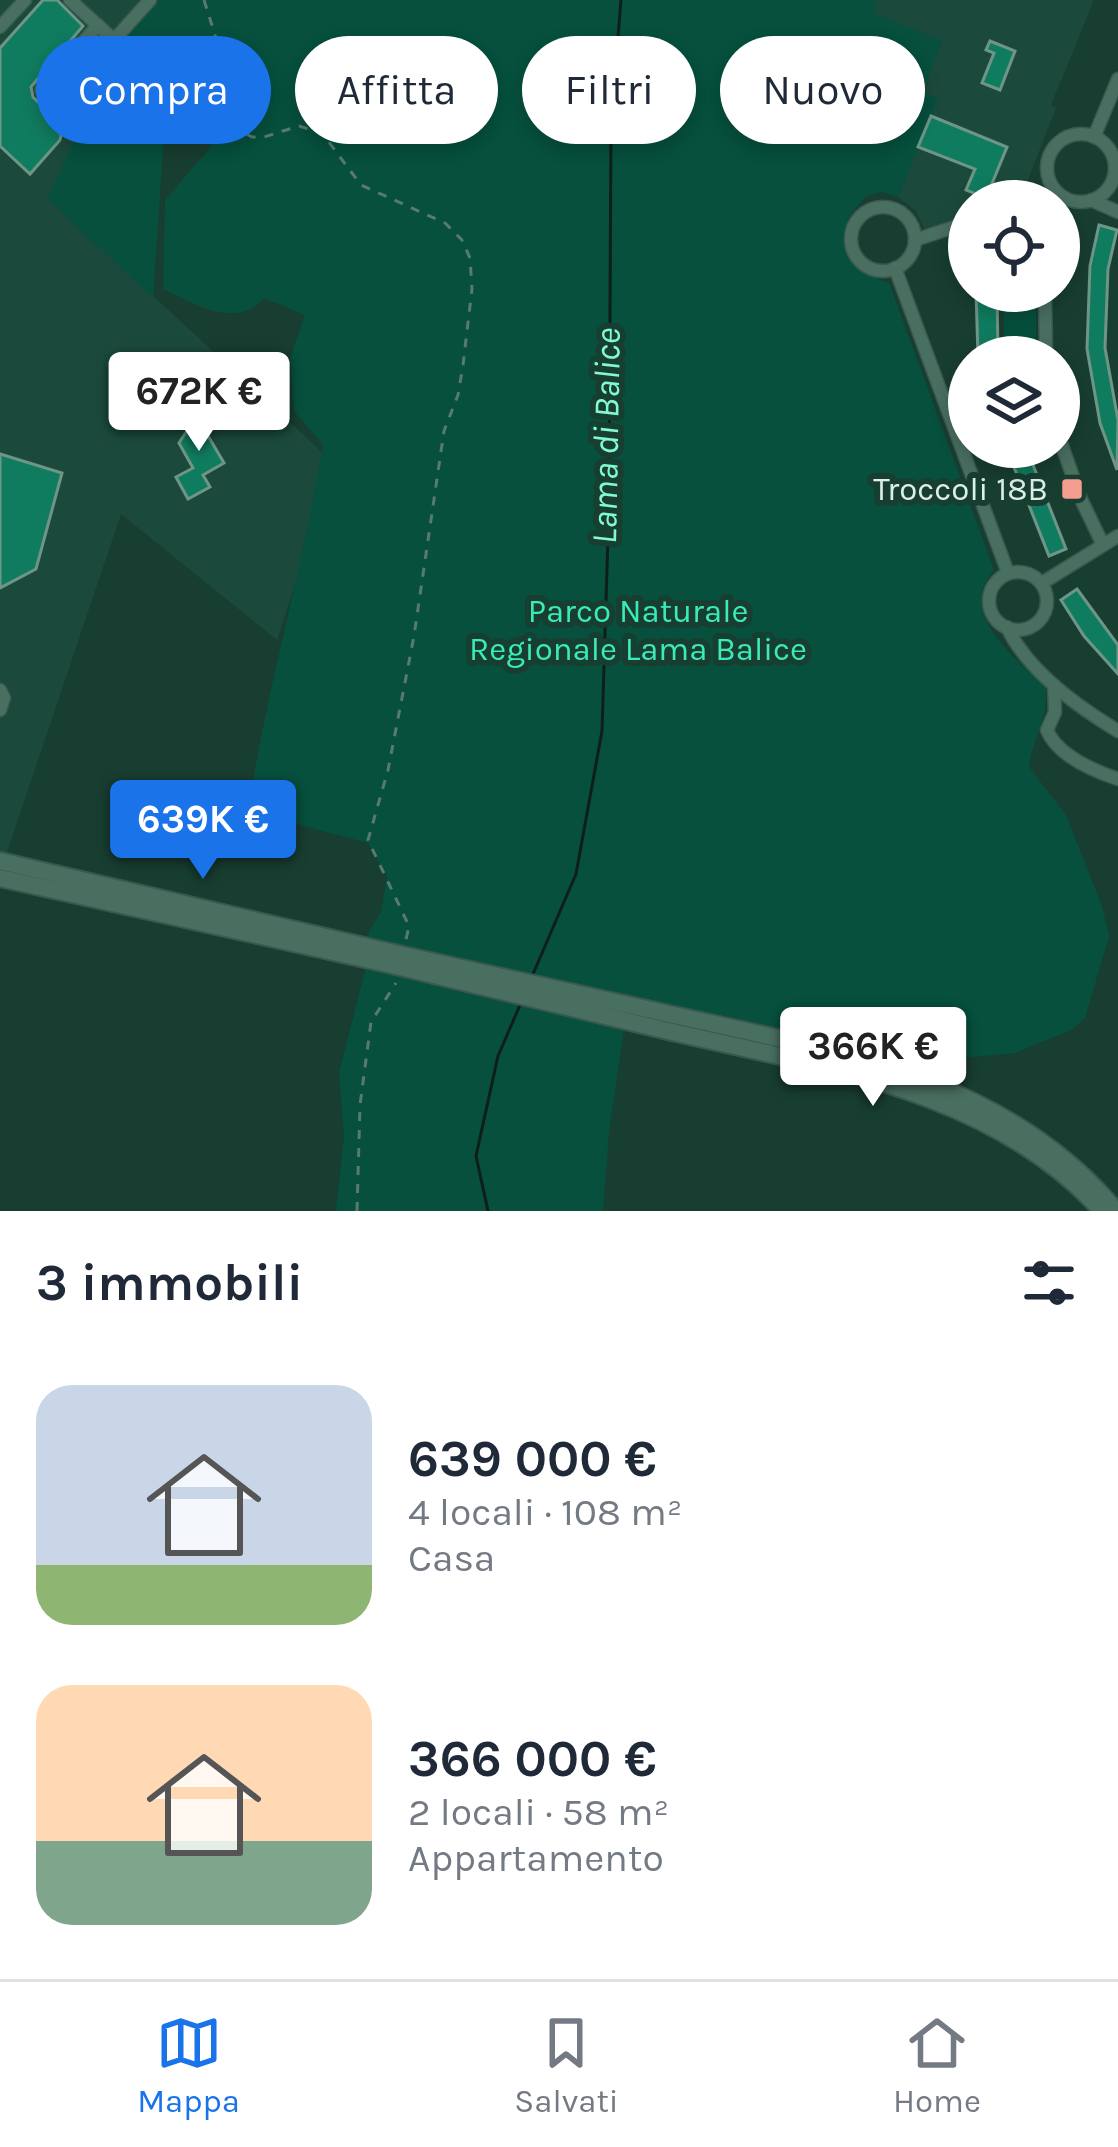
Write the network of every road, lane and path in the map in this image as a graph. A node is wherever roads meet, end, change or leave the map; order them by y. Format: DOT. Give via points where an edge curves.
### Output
graph roads {
  1 [pos="25,0"];
  2 [pos="70,0"];
  3 [pos="150,0"];
  4 [pos="204,0"];
  5 [pos="98,25"];
  6 [pos="0,27"];
  7 [pos="88,36"];
  8 [pos="110,36"];
  9 [pos="118,36"];
  10 [pos="1118,79"];
  11 [pos="1094,137"];
  12 [pos="1053,180"];
  13 [pos="1115,181"];
  14 [pos="1091,200"];
  15 [pos="1080,202"];
  16 [pos="1118,212"];
  17 [pos="948,229"];
  18 [pos="915,240"];
  19 [pos="895,268"];
  20 [pos="1070,468"];
  21 [pos="1118,536"];
  22 [pos="1103,545"];
  23 [pos="1008,574"];
  24 [pos="1042,583"];
  25 [pos="1007,627"];
  26 [pos="1053,682"];
  27 [pos="0,690"];
  28 [pos="0,710"];
  29 [pos="1118,731"];
  30 [pos="1118,779"];
  31 [pos="0,861"];
  32 [pos="0,878"];
  33 [pos="397,961"];
  34 [pos="645,1017"];
  35 [pos="357,1211"];
  36 [pos="1102,1211"];
  37 [pos="1116,1211"];
  1 -- 6 [label="street"];
  2 -- 5 [label="street"];
  3 -- 9 [label="street"];
  4 -- 33 [label="path" via="241,131 252,137 312,127 331,140 361,185 445,223 470,258 458,395 444,431 414,636 368,840 409,926"];
  5 -- 7 [label="street"];
  5 -- 8 [label="street"];
  10 -- 11 [label="street"];
  11 -- 12 [label="street" via="1068,137 1053,149"];
  11 -- 13 [label="street" via="1112,155"];
  13 -- 14 [label="street"];
  14 -- 15 [label="street"];
  14 -- 16 [label="street"];
  17 -- 18 [label="street"];
  18 -- 19 [label="street"];
  18 -- 19 [label="street" via="909,220 891,207 870,209 854,223 851,244 861,263"];
  19 -- 23 [label="street"];
  20 -- 22 [label="street"];
  21 -- 22 [label="street"];
  22 -- 24 [label="street"];
  23 -- 24 [label="street" via="1024,572"];
  23 -- 25 [label="street" via="990,596 993,614"];
  24 -- 25 [label="street" via="1047,605 1040,621"];
  25 -- 26 [label="street"];
  26 -- 29 [label="street"];
  26 -- 30 [label="street" via="1050,740"];
  27 -- 28 [label="street"];
  31 -- 33 [label="main road"];
  32 -- 33 [label="main road"];
  33 -- 34 [label="main road, bridge"];
  33 -- 35 [label="path" via="371,1022"];
  34 -- 36 [label="main road" via="956,1107 1032,1152"];
  34 -- 37 [label="main road" via="861,1058 960,1092 1040,1138"];
}
